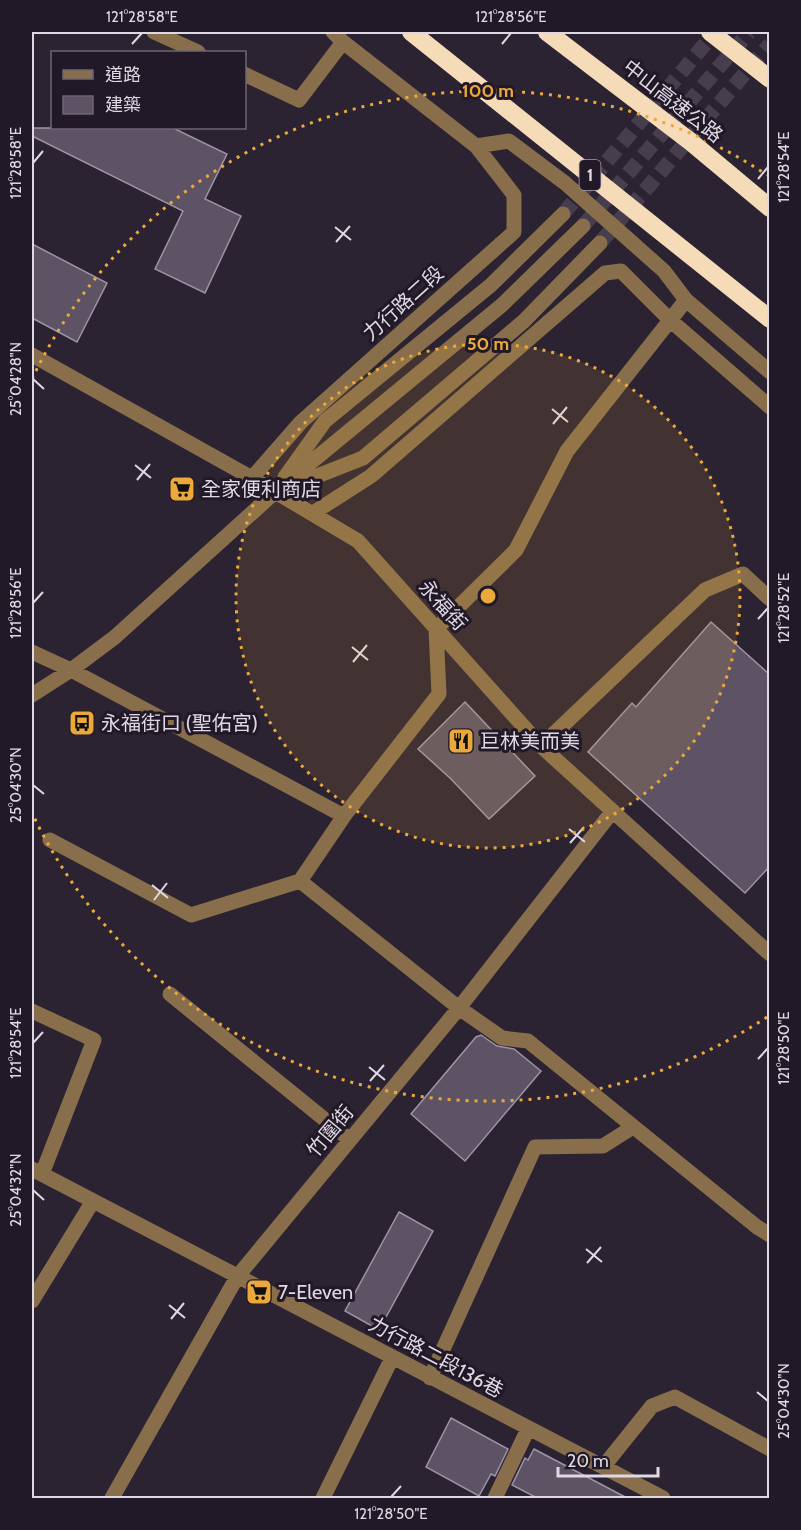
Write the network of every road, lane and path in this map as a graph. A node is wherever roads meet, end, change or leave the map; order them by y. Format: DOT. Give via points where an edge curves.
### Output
graph roads {
  1 [pos="154,32"];
  2 [pos="411,32"];
  3 [pos="547,32"];
  4 [pos="710,32"];
  5 [pos="338,37"];
  6 [pos="196,51"];
  7 [pos="246,75"];
  8 [pos="770,79"];
  9 [pos="476,146"];
  10 [pos="770,208"];
  11 [pos="563,213"];
  12 [pos="583,226"];
  13 [pos="600,243"];
  14 [pos="686,300"];
  15 [pos="770,319"];
  16 [pos="670,320"];
  17 [pos="32,355"];
  18 [pos="770,372"];
  19 [pos="770,406"];
  20 [pos="252,478"];
  21 [pos="275,492"];
  22 [pos="313,513"];
  23 [pos="770,599"];
  24 [pos="436,629"];
  25 [pos="32,652"];
  26 [pos="70,670"];
  27 [pos="32,695"];
  28 [pos="541,746"];
  29 [pos="612,812"];
  30 [pos="344,816"];
  31 [pos="50,840"];
  32 [pos="300,881"];
  33 [pos="770,954"];
  34 [pos="170,994"];
  35 [pos="459,1008"];
  36 [pos="32,1011"];
  37 [pos="633,1127"];
  38 [pos="350,1140"];
  39 [pos="37,1171"];
  40 [pos="93,1201"];
  41 [pos="770,1235"];
  42 [pos="237,1277"];
  43 [pos="32,1301"];
  44 [pos="393,1358"];
  45 [pos="430,1378"];
  46 [pos="528,1429"];
  47 [pos="770,1449"];
  48 [pos="603,1467"];
  49 [pos="112,1498"];
  50 [pos="323,1498"];
  51 [pos="495,1498"];
  52 [pos="663,1498"];
  1 -- 6 [label="street"];
  2 -- 15 [label="highway, 1, bridge"];
  3 -- 10 [label="highway, 中山高速公路"];
  4 -- 8 [label="highway"];
  5 -- 7 [label="street" via="299,100"];
  5 -- 9 [label="street, 力行路二段"];
  9 -- 14 [label="street" via="509,141 565,183 664,271"];
  9 -- 20 [label="street, 力行路二段" via="514,195 514,232 301,422"];
  11 -- 21 [label="street, 力行路二段" via="491,285 325,421"];
  12 -- 21 [label="street, 力行路二段" via="502,305"];
  13 -- 21 [label="street, 力行路二段" via="524,321 363,458"];
  14 -- 16 [label="street"];
  14 -- 18 [label="street"];
  16 -- 19 [label="street"];
  16 -- 22 [label="street" via="621,271 605,273 371,476"];
  16 -- 24 [label="street" via="567,451 516,550"];
  17 -- 20 [label="street, 永福街"];
  20 -- 21 [label="street, 永福街"];
  21 -- 22 [label="street, 永福街"];
  21 -- 26 [label="street, 力行路二段" via="115,637"];
  22 -- 24 [label="street, 永福街" via="358,541"];
  23 -- 28 [label="street" via="743,574 705,590"];
  24 -- 28 [label="street, 永福街"];
  24 -- 30 [label="street" via="439,694"];
  25 -- 26 [label="street"];
  26 -- 27 [label="street, 力行路二段"];
  26 -- 30 [label="street"];
  28 -- 29 [label="street, 永福街"];
  29 -- 33 [label="street, 永福街"];
  29 -- 35 [label="street, 竹圍街"];
  30 -- 32 [label="street"];
  31 -- 32 [label="street" via="190,915"];
  32 -- 35 [label="street"];
  34 -- 38 [label="street"];
  35 -- 37 [label="street" via="502,1038 528,1041"];
  35 -- 38 [label="street, 竹圍街"];
  36 -- 39 [label="street" via="94,1040"];
  37 -- 41 [label="street"];
  37 -- 45 [label="street" via="603,1146 535,1147"];
  38 -- 42 [label="street, 竹圍街"];
  39 -- 40 [label="street, 力行路二段136巷"];
  40 -- 42 [label="street, 力行路二段136巷"];
  40 -- 43 [label="street"];
  42 -- 44 [label="street, 力行路二段136巷"];
  42 -- 49 [label="street, 竹圍街"];
  44 -- 45 [label="street, 力行路二段136巷"];
  44 -- 50 [label="street"];
  45 -- 46 [label="street, 力行路二段136巷"];
  46 -- 48 [label="street, 力行路二段136巷"];
  46 -- 51 [label="street"];
  47 -- 48 [label="street" via="675,1397 652,1406"];
  48 -- 52 [label="street, 力行路二段136巷"];
}
